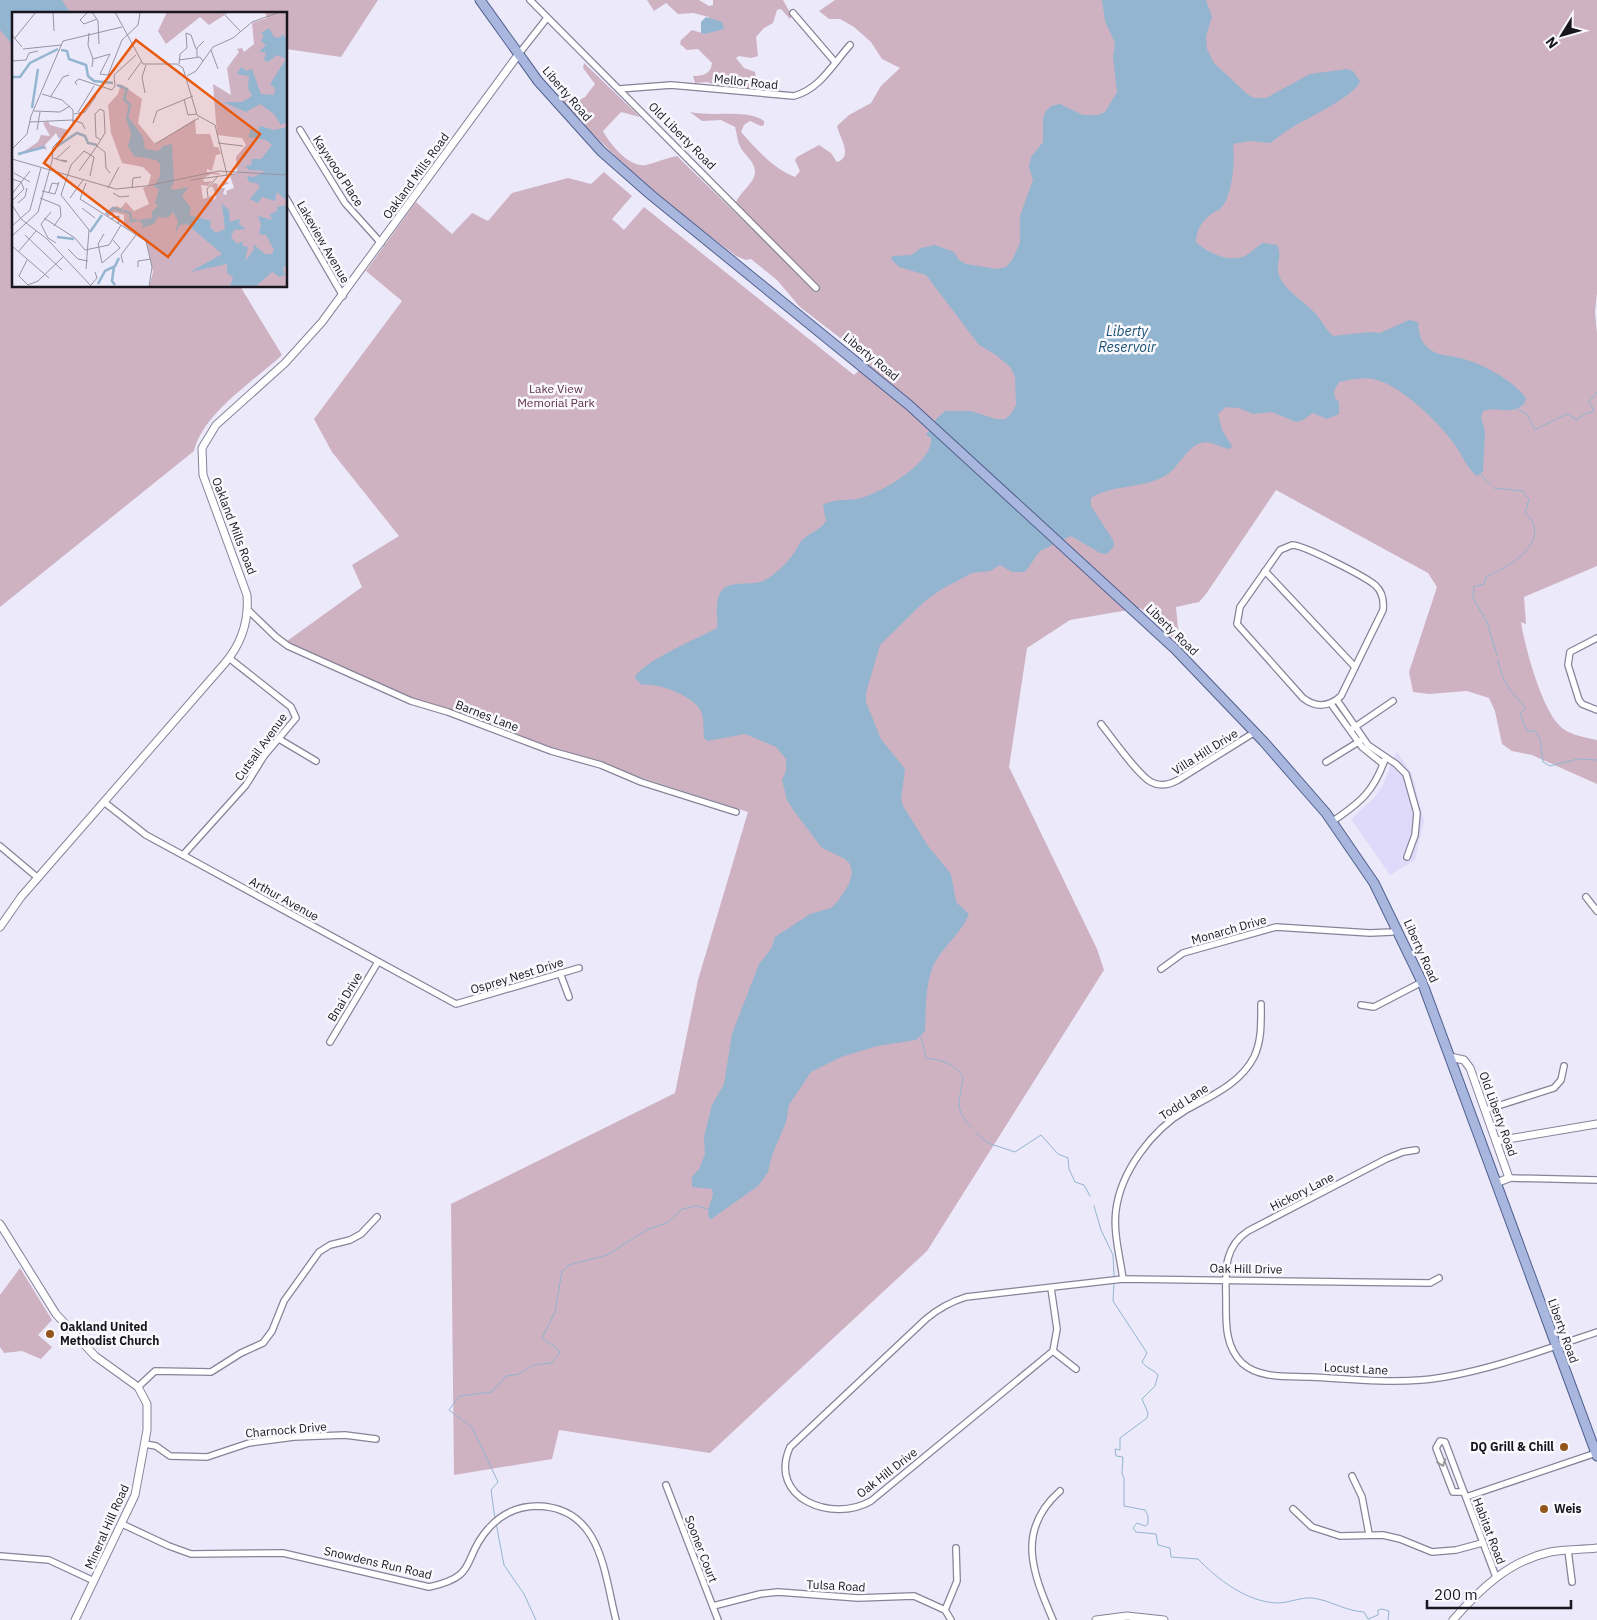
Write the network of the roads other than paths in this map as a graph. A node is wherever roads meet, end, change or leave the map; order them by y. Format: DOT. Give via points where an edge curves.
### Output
graph roads {
  1 [pos="480,0"];
  2 [pos="530,0"];
  3 [pos="793,13"];
  4 [pos="547,18"];
  5 [pos="850,45"];
  6 [pos="518,55"];
  7 [pos="835,62"];
  8 [pos="619,89"];
  9 [pos="300,130"];
  10 [pos="288,201"];
  11 [pos="381,243"];
  12 [pos="816,288"];
  13 [pos="343,296"];
  14 [pos="1265,571"];
  15 [pos="247,609"];
  16 [pos="1597,638"];
  17 [pos="230,658"];
  18 [pos="1355,667"];
  19 [pos="1393,701"];
  20 [pos="1334,702"];
  21 [pos="1597,710"];
  22 [pos="1101,724"];
  23 [pos="1353,729"];
  24 [pos="1255,732"];
  25 [pos="279,739"];
  26 [pos="1364,740"];
  27 [pos="1357,741"];
  28 [pos="316,761"];
  29 [pos="1326,762"];
  30 [pos="1384,762"];
  31 [pos="104,802"];
  32 [pos="736,812"];
  33 [pos="1333,821"];
  34 [pos="0,846"];
  35 [pos="183,855"];
  36 [pos="1407,857"];
  37 [pos="38,878"];
  38 [pos="1586,897"];
  39 [pos="1597,911"];
  40 [pos="0,927"];
  41 [pos="1398,929"];
  42 [pos="378,962"];
  43 [pos="579,968"];
  44 [pos="1161,969"];
  45 [pos="560,972"];
  46 [pos="1422,982"];
  47 [pos="569,996"];
  48 [pos="460,1003"];
  49 [pos="1261,1004"];
  50 [pos="1361,1005"];
  51 [pos="330,1042"];
  52 [pos="1450,1057"];
  53 [pos="1564,1066"];
  54 [pos="1485,1110"];
  55 [pos="1597,1124"];
  56 [pos="1496,1141"];
  57 [pos="1416,1150"];
  58 [pos="1509,1178"];
  59 [pos="1597,1180"];
  60 [pos="1496,1183"];
  61 [pos="377,1217"];
  62 [pos="0,1224"];
  63 [pos="1439,1278"];
  64 [pos="1123,1279"];
  65 [pos="1226,1279"];
  66 [pos="1051,1288"];
  67 [pos="1597,1332"];
  68 [pos="1555,1345"];
  69 [pos="1053,1351"];
  70 [pos="1076,1369"];
  71 [pos="138,1387"];
  72 [pos="376,1439"];
  73 [pos="145,1444"];
  74 [pos="1596,1454"];
  75 [pos="1352,1476"];
  76 [pos="666,1485"];
  77 [pos="1060,1491"];
  78 [pos="1465,1495"];
  79 [pos="1293,1509"];
  80 [pos="122,1524"];
  81 [pos="1369,1534"];
  82 [pos="1482,1542"];
  83 [pos="956,1548"];
  84 [pos="1597,1548"];
  85 [pos="1568,1550"];
  86 [pos="0,1556"];
  87 [pos="1496,1577"];
  88 [pos="94,1581"];
  89 [pos="1572,1582"];
  90 [pos="713,1606"];
  91 [pos="944,1610"];
  92 [pos="75,1620"];
  93 [pos="616,1620"];
  94 [pos="718,1620"];
  95 [pos="951,1620"];
  96 [pos="1053,1620"];
  97 [pos="1096,1620"];
  98 [pos="1164,1620"];
  99 [pos="1453,1620"];
  1 -- 6 [label="main road, Liberty Road"];
  2 -- 4 [label="street, Old Liberty Road"];
  3 -- 7 [label="street"];
  4 -- 6 [label="street, Oakland Mills Road"];
  4 -- 8 [label="street, Old Liberty Road"];
  5 -- 7 [label="street, Mellor Road"];
  6 -- 11 [label="street, Oakland Mills Road"];
  6 -- 24 [label="main road, Liberty Road" via="572,121 626,174 909,405 1175,649"];
  7 -- 8 [label="street, Mellor Road" via="820,81 794,96 671,84"];
  8 -- 12 [label="street, Old Liberty Road"];
  9 -- 11 [label="street, Kaywood Place" via="341,196"];
  10 -- 13 [label="street, Lakeview Avenue"];
  11 -- 13 [label="street, Oakland Mills Road"];
  13 -- 15 [label="street, Oakland Mills Road" via="291,356 216,425 202,448 203,475 242,577"];
  14 -- 18 [label="street"];
  14 -- 18 [label="street" via="1280,550 1299,545 1375,586 1383,597 1383,610"];
  14 -- 20 [label="street" via="1240,607 1237,619 1240,629 1303,698 1316,705"];
  15 -- 17 [label="street, Oakland Mills Road" via="241,637"];
  15 -- 32 [label="street, Barnes Lane" via="288,646 402,698 448,712 550,752 601,765 642,782"];
  16 -- 21 [label="street" via="1570,652 1568,660 1579,700"];
  17 -- 25 [label="street, Cutsail Avenue" via="295,712 294,721"];
  17 -- 31 [label="street, Oakland Mills Road"];
  18 -- 20 [label="street"];
  19 -- 23 [label="street"];
  20 -- 23 [label="street"];
  22 -- 24 [label="street, Villa Hill Drive" via="1144,776 1160,785 1171,784"];
  23 -- 26 [label="street"];
  23 -- 27 [label="street"];
  24 -- 33 [label="main road, Liberty Road"];
  25 -- 28 [label="street"];
  25 -- 35 [label="street, Cutsail Avenue" via="246,785"];
  26 -- 27 [label="street"];
  26 -- 30 [label="street"];
  27 -- 29 [label="street"];
  27 -- 30 [label="street" via="1368,754"];
  30 -- 33 [label="street" via="1374,786 1364,799"];
  30 -- 36 [label="street" via="1396,764 1406,774 1415,802 1416,826"];
  31 -- 35 [label="street, Arthur Avenue" via="138,830"];
  31 -- 37 [label="street, Oakland Mills Road"];
  33 -- 41 [label="main road, Liberty Road" via="1367,872"];
  34 -- 37 [label="street"];
  35 -- 42 [label="street, Arthur Avenue"];
  37 -- 40 [label="street, Oakland Mills Road"];
  38 -- 39 [label="street"];
  41 -- 44 [label="street, Monarch Drive" via="1370,933 1276,927 1183,953"];
  41 -- 46 [label="main road, Liberty Road"];
  42 -- 48 [label="street, Arthur Avenue" via="456,1004"];
  42 -- 51 [label="street, Bnai Drive"];
  43 -- 45 [label="street, Osprey Nest Drive"];
  45 -- 47 [label="street"];
  45 -- 48 [label="street, Osprey Nest Drive"];
  46 -- 50 [label="street" via="1374,1007"];
  46 -- 52 [label="main road, Liberty Road"];
  49 -- 64 [label="street, Todd Lane" via="1259,1040 1244,1071 1231,1084 1163,1127 1124,1180 1115,1212"];
  52 -- 54 [label="street, Old Liberty Road" via="1461,1058 1468,1064"];
  52 -- 60 [label="main road, Liberty Road"];
  53 -- 54 [label="street" via="1561,1080 1554,1088"];
  54 -- 56 [label="street, Old Liberty Road"];
  55 -- 56 [label="street"];
  56 -- 58 [label="street, Old Liberty Road"];
  57 -- 65 [label="street, Hickory Lane" via="1386,1159 1238,1238 1229,1255"];
  58 -- 59 [label="street"];
  58 -- 60 [label="street"];
  60 -- 68 [label="main road, Liberty Road"];
  61 -- 71 [label="street" via="355,1238 330,1245 319,1252 287,1296 272,1331 263,1342 211,1372 155,1371"];
  62 -- 71 [label="street" via="45,1300 62,1322 95,1356"];
  63 -- 65 [label="street, Oak Hill Drive" via="1430,1283"];
  64 -- 65 [label="street, Oak Hill Drive"];
  64 -- 66 [label="street, Oak Hill Drive"];
  65 -- 68 [label="street, Locust Lane" via="1229,1342 1242,1363 1268,1374 1424,1380 1462,1373"];
  66 -- 69 [label="street" via="1057,1329"];
  66 -- 69 [label="street, Oak Hill Drive" via="966,1297 938,1309 790,1447 785,1462 790,1487 802,1500 822,1507 860,1507"];
  67 -- 68 [label="street, Locust Lane"];
  68 -- 74 [label="main road, Liberty Road"];
  69 -- 70 [label="street"];
  71 -- 73 [label="street, Mineral Hill Road" via="148,1409"];
  72 -- 73 [label="street, Charnock Drive" via="345,1435 258,1441 208,1457 170,1456 156,1446"];
  73 -- 80 [label="street, Mineral Hill Road" via="137,1488"];
  74 -- 78 [label="street"];
  75 -- 81 [label="street" via="1362,1497"];
  76 -- 90 [label="street, Sooner Court"];
  77 -- 96 [label="street" via="1041,1511 1032,1536 1036,1577"];
  78 -- 78 [label="street, Habitat Road, one-way" via="1445,1442 1440,1441 1436,1448 1453,1492"];
  78 -- 82 [label="street, Habitat Road"];
  79 -- 81 [label="street" via="1312,1527 1330,1534 1352,1537"];
  80 -- 88 [label="street, Mineral Hill Road"];
  80 -- 93 [label="street, Snowdens Run Road" via="191,1554 283,1553 429,1587 463,1573 489,1528 503,1516 518,1508 545,1506 566,1513 584,1526 599,1550"];
  81 -- 82 [label="street" via="1400,1539 1432,1552 1456,1550"];
  82 -- 87 [label="street, Habitat Road"];
  83 -- 91 [label="street" via="957,1582"];
  84 -- 85 [label="street"];
  85 -- 87 [label="street" via="1527,1560"];
  85 -- 89 [label="street"];
  86 -- 88 [label="street" via="49,1560"];
  87 -- 99 [label="street"];
  88 -- 92 [label="street, Mineral Hill Road"];
  90 -- 91 [label="street, Tulsa Road" via="778,1592 858,1598 914,1596"];
  90 -- 94 [label="street, Sooner Court"];
  91 -- 95 [label="street, Tulsa Road"];
  97 -- 98 [label="street" via="1127,1616"];
}
